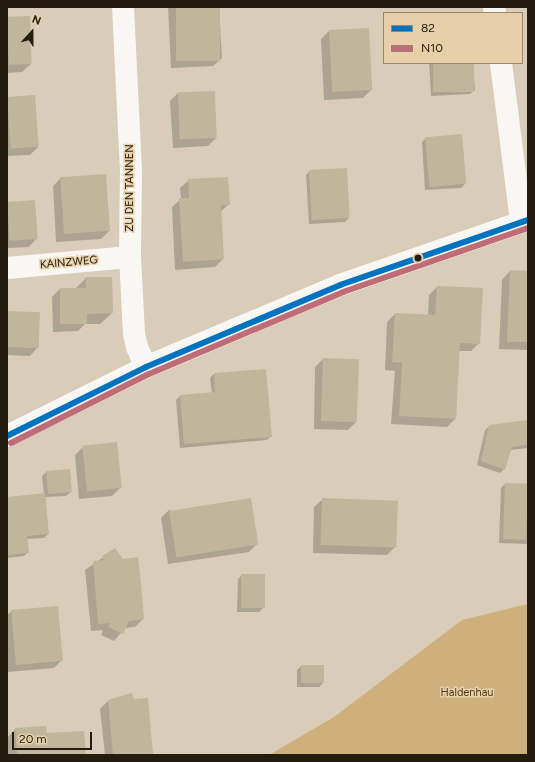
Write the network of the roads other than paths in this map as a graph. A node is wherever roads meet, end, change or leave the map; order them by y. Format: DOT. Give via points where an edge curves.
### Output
graph roads {
  1 [pos="123,7"];
  2 [pos="501,64"];
  3 [pos="525,220"];
  4 [pos="130,257"];
  5 [pos="7,268"];
  6 [pos="146,366"];
  7 [pos="7,436"];
  1 -- 4 [label="street, ZU DEN TANNEN" via="131,171"];
  2 -- 3 [label="street"];
  3 -- 6 [label="street" via="340,285"];
  4 -- 5 [label="street, KAINZWEG"];
  4 -- 6 [label="street, ZU DEN TANNEN" via="134,333"];
  6 -- 7 [label="street"];
}
